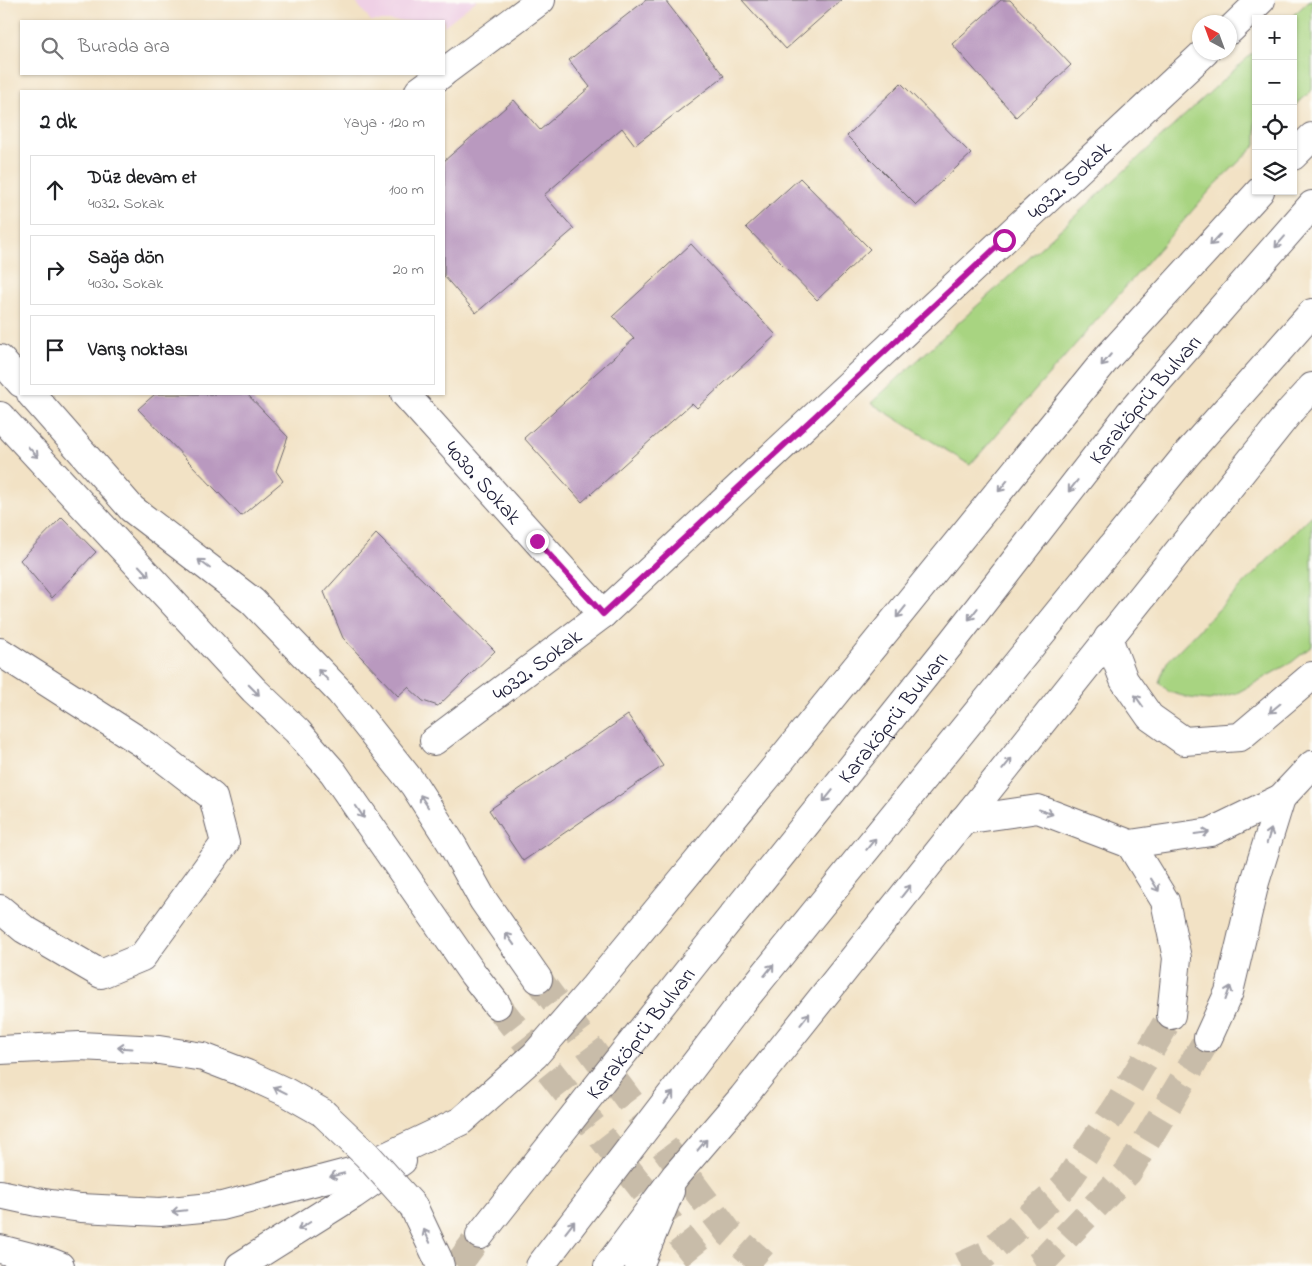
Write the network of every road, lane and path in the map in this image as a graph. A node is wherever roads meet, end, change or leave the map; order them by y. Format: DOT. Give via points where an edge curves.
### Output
graph roads {
  1 [pos="541,0"];
  2 [pos="1261,0"];
  3 [pos="1237,23"];
  4 [pos="1196,60"];
  5 [pos="445,72"];
  6 [pos="440,75"];
  7 [pos="420,90"];
  8 [pos="1312,137"];
  9 [pos="1297,152"];
  10 [pos="1256,195"];
  11 [pos="1312,205"];
  12 [pos="1312,313"];
  13 [pos="0,359"];
  14 [pos="20,382"];
  15 [pos="1312,387"];
  16 [pos="32,395"];
  17 [pos="406,395"];
  18 [pos="0,416"];
  19 [pos="603,614"];
  20 [pos="1108,638"];
  21 [pos="0,652"];
  22 [pos="1312,676"];
  23 [pos="434,741"];
  24 [pos="1312,766"];
  25 [pos="1280,798"];
  26 [pos="963,820"];
  27 [pos="1130,844"];
  28 [pos="0,909"];
  29 [pos="538,979"];
  30 [pos="497,1005"];
  31 [pos="1171,1015"];
  32 [pos="1208,1038"];
  33 [pos="0,1050"];
  34 [pos="461,1121"];
  35 [pos="676,1176"];
  36 [pos="0,1194"];
  37 [pos="480,1236"];
  38 [pos="0,1249"];
  39 [pos="60,1266"];
  40 [pos="240,1266"];
  41 [pos="440,1266"];
  42 [pos="540,1266"];
  43 [pos="608,1266"];
  44 [pos="639,1266"];
  1 -- 5 [label="main road"];
  2 -- 3 [label="main road"];
  4 -- 19 [label="main road, 4032. Sokak"];
  6 -- 7 [label="main road"];
  8 -- 9 [label="main road"];
  10 -- 34 [label="main road, one-way" via="1107,358 594,987 535,1055"];
  11 -- 37 [label="main road, Karaköprü Bulvarı, one-way" via="1130,414"];
  42 -- 12 [label="main road, one-way" via="743,1001 1187,454"];
  13 -- 14 [label="main road"];
  15 -- 20 [label="main road"];
  29 -- 16 [label="main road, one-way" via="483,900 414,785 340,692 252,601 132,509"];
  17 -- 19 [label="main road, 4030. Sokak"];
  18 -- 30 [label="main road, one-way" via="333,772"];
  19 -- 23 [label="main road, 4032. Sokak"];
  22 -- 20 [label="main road, one-way" via="1240,737 1184,741 1150,717 1124,680"];
  26 -- 20 [label="main road, one-way"];
  21 -- 28 [label="main road" via="147,746 213,797 225,843 142,957 101,974 24,929"];
  24 -- 25 [label="main road"];
  27 -- 25 [label="main road, one-way" via="1211,832"];
  32 -- 25 [label="main road, one-way" via="1229,992 1255,882"];
  26 -- 27 [label="main road, one-way" via="1038,809"];
  35 -- 26 [label="main road, one-way" via="743,1097"];
  27 -- 31 [label="main road, one-way" via="1165,901 1177,958"];
  41 -- 33 [label="main road, one-way, bridge" via="412,1206 367,1155 323,1113 286,1092 203,1057 159,1050 80,1046"];
  34 -- 36 [label="main road, one-way" via="358,1170 222,1206 160,1212 130,1211 81,1208"];
  34 -- 40 [label="main road, one-way" via="353,1195"];
  35 -- 43 [label="main road"];
  35 -- 44 [label="main road"];
  38 -- 39 [label="main road"];
}
